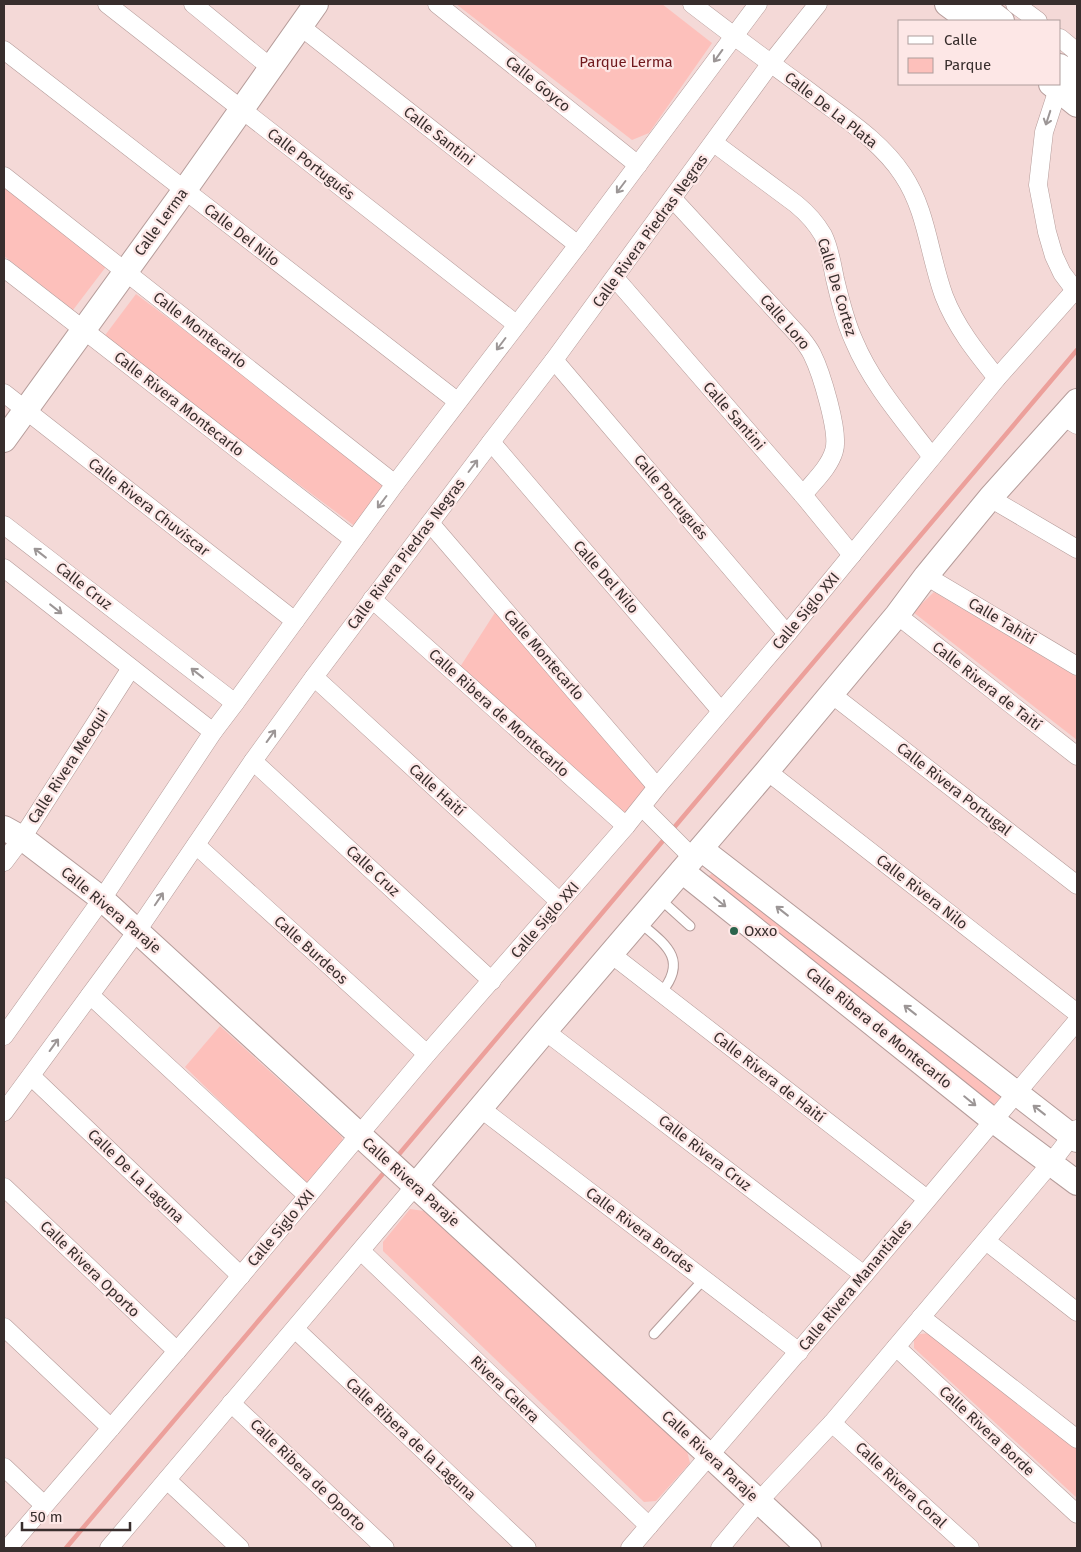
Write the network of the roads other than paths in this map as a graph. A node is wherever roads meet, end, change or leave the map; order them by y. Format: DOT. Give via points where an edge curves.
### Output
graph roads {
  1 [pos="107,4"];
  2 [pos="193,4"];
  3 [pos="316,4"];
  4 [pos="438,4"];
  5 [pos="692,4"];
  6 [pos="758,4"];
  7 [pos="818,4"];
  8 [pos="947,4"];
  9 [pos="980,4"];
  10 [pos="1015,4"];
  11 [pos="969,20"];
  12 [pos="1001,20"];
  13 [pos="1037,20"];
  14 [pos="300,26"];
  15 [pos="733,35"];
  16 [pos="1061,43"];
  17 [pos="4,50"];
  18 [pos="771,64"];
  19 [pos="270,67"];
  20 [pos="1067,72"];
  21 [pos="1077,105"];
  22 [pos="241,109"];
  23 [pos="714,143"];
  24 [pos="638,165"];
  25 [pos="4,176"];
  26 [pos="184,191"];
  27 [pos="673,198"];
  28 [pos="578,245"];
  29 [pos="4,268"];
  30 [pos="126,271"];
  31 [pos="615,278"];
  32 [pos="1077,291"];
  33 [pos="516,324"];
  34 [pos="83,330"];
  35 [pos="554,360"];
  36 [pos="997,378"];
  37 [pos="4,393"];
  38 [pos="458,401"];
  39 [pos="25,410"];
  40 [pos="1073,414"];
  41 [pos="4,440"];
  42 [pos="491,442"];
  43 [pos="932,457"];
  44 [pos="395,484"];
  45 [pos="802,495"];
  46 [pos="990,498"];
  47 [pos="430,523"];
  48 [pos="4,524"];
  49 [pos="354,540"];
  50 [pos="1077,549"];
  51 [pos="852,556"];
  52 [pos="4,568"];
  53 [pos="926,576"];
  54 [pos="372,599"];
  55 [pos="897,615"];
  56 [pos="295,621"];
  57 [pos="787,634"];
  58 [pos="1077,666"];
  59 [pos="131,668"];
  60 [pos="314,677"];
  61 [pos="830,693"];
  62 [pos="235,703"];
  63 [pos="721,711"];
  64 [pos="213,732"];
  65 [pos="1077,756"];
  66 [pos="253,761"];
  67 [pos="767,771"];
  68 [pos="657,787"];
  69 [pos="642,807"];
  70 [pos="626,826"];
  71 [pos="13,833"];
  72 [pos="196,845"];
  73 [pos="688,855"];
  74 [pos="4,862"];
  75 [pos="1077,885"];
  76 [pos="659,898"];
  77 [pos="102,899"];
  78 [pos="560,902"];
  79 [pos="639,922"];
  80 [pos="690,926"];
  81 [pos="137,931"];
  82 [pos="611,954"];
  83 [pos="492,980"];
  84 [pos="661,993"];
  85 [pos="90,995"];
  86 [pos="1077,1013"];
  87 [pos="1077,1021"];
  88 [pos="545,1031"];
  89 [pos="4,1036"];
  90 [pos="427,1054"];
  91 [pos="31,1076"];
  92 [pos="1017,1092"];
  93 [pos="480,1108"];
  94 [pos="4,1112"];
  95 [pos="994,1120"];
  96 [pos="1075,1135"];
  97 [pos="366,1141"];
  98 [pos="1051,1163"];
  99 [pos="409,1180"];
  100 [pos="1077,1183"];
  101 [pos="4,1187"];
  102 [pos="308,1196"];
  103 [pos="927,1199"];
  104 [pos="986,1240"];
  105 [pos="361,1251"];
  106 [pos="864,1275"];
  107 [pos="241,1276"];
  108 [pos="704,1279"];
  109 [pos="1077,1312"];
  110 [pos="921,1317"];
  111 [pos="4,1327"];
  112 [pos="295,1329"];
  113 [pos="654,1334"];
  114 [pos="896,1347"];
  115 [pos="177,1352"];
  116 [pos="799,1352"];
  117 [pos="231,1403"];
  118 [pos="832,1422"];
  119 [pos="111,1428"];
  120 [pos="1077,1439"];
  121 [pos="709,1455"];
  122 [pos="4,1467"];
  123 [pos="167,1480"];
  124 [pos="759,1501"];
  125 [pos="44,1505"];
  126 [pos="1077,1514"];
  127 [pos="649,1526"];
  128 [pos="8,1548"];
  129 [pos="109,1548"];
  130 [pos="240,1548"];
  131 [pos="385,1548"];
  132 [pos="527,1548"];
  133 [pos="630,1548"];
  134 [pos="720,1548"];
  135 [pos="808,1548"];
  136 [pos="970,1548"];
  1 -- 22 [label="street, Calle Portugués"];
  2 -- 19 [label="street"];
  3 -- 14 [label="street, Calle Lerma"];
  4 -- 24 [label="street, Calle Goyco"];
  5 -- 15 [label="street, Calle De La Plata"];
  6 -- 15 [label="street"];
  7 -- 18 [label="street, Calle Rivera Piedras Negras"];
  8 -- 11 [label="street"];
  9 -- 12 [label="street"];
  10 -- 13 [label="street"];
  14 -- 19 [label="street, Calle Lerma"];
  14 -- 28 [label="street, Calle Santini"];
  15 -- 18 [label="street, Calle De La Plata"];
  15 -- 24 [label="street, one-way"];
  16 -- 20 [label="street"];
  17 -- 26 [label="street, Calle Del Nilo"];
  18 -- 23 [label="street, Calle Rivera Piedras Negras"];
  18 -- 36 [label="street, Calle De La Plata" via="860,129 903,175 917,201 950,309"];
  19 -- 22 [label="street, Calle Lerma"];
  20 -- 21 [label="street"];
  20 -- 32 [label="street, one-way" via="1044,132 1038,185 1054,256 1062,273"];
  22 -- 26 [label="street, Calle Lerma"];
  22 -- 33 [label="street, Calle Portugués"];
  23 -- 27 [label="street, Calle Rivera Piedras Negras"];
  23 -- 43 [label="street, Calle De Cortez" via="796,204 818,227 830,257 842,311 866,366"];
  24 -- 28 [label="street, one-way"];
  25 -- 30 [label="street, Calle Montecarlo"];
  26 -- 30 [label="street, Calle Lerma"];
  26 -- 38 [label="street, Calle Del Nilo"];
  27 -- 31 [label="street, Calle Rivera Piedras Negras"];
  27 -- 45 [label="street, Calle Loro" via="812,353 820,373 836,443 830,461"];
  28 -- 33 [label="street"];
  29 -- 34 [label="street, Calle Rivera Montecarlo"];
  30 -- 34 [label="street, Calle Lerma"];
  30 -- 44 [label="street, Calle Montecarlo"];
  31 -- 35 [label="street, Calle Rivera Piedras Negras"];
  31 -- 45 [label="street, Calle Santini"];
  32 -- 36 [label="street, Calle Siglo XXI"];
  33 -- 38 [label="street, one-way"];
  34 -- 39 [label="street, Calle Lerma"];
  34 -- 49 [label="street, Calle Rivera Montecarlo"];
  35 -- 42 [label="street, Calle Rivera Piedras Negras"];
  35 -- 57 [label="street, Calle Portugués"];
  36 -- 43 [label="street, Calle Siglo XXI"];
  37 -- 39 [label="street, Calle Rivera Chuviscar"];
  38 -- 44 [label="street"];
  39 -- 41 [label="street, Calle Lerma"];
  39 -- 56 [label="street, Calle Rivera Chuviscar"];
  40 -- 46 [label="street"];
  47 -- 42 [label="street, Calle Rivera Piedras Negras, one-way"];
  42 -- 63 [label="street, Calle Del Nilo"];
  43 -- 51 [label="street, Calle Siglo XXI"];
  44 -- 49 [label="street, one-way"];
  45 -- 51 [label="street, Calle Santini"];
  46 -- 50 [label="street"];
  46 -- 53 [label="street"];
  47 -- 54 [label="street, Calle Rivera Piedras Negras"];
  47 -- 68 [label="street, Calle Montecarlo"];
  62 -- 48 [label="street, Calle Cruz, one-way"];
  49 -- 56 [label="street"];
  51 -- 57 [label="street, Calle Siglo XXI"];
  52 -- 59 [label="street, one-way"];
  53 -- 55 [label="street"];
  53 -- 58 [label="street, Calle Tahití"];
  54 -- 60 [label="street, Calle Rivera Piedras Negras"];
  54 -- 70 [label="street, Calle Ribera de Montecarlo"];
  55 -- 61 [label="street"];
  55 -- 65 [label="street, Calle Rivera de Taití"];
  56 -- 62 [label="street"];
  57 -- 63 [label="street, Calle Siglo XXI"];
  59 -- 64 [label="street"];
  59 -- 71 [label="street, Calle Rivera Meoqui"];
  66 -- 60 [label="street, Calle Rivera Piedras Negras, one-way"];
  60 -- 78 [label="street, Calle Haití"];
  61 -- 67 [label="street"];
  61 -- 75 [label="street, Calle Rivera Portugal"];
  62 -- 64 [label="street"];
  63 -- 68 [label="street, Calle Siglo XXI"];
  64 -- 77 [label="street"];
  66 -- 72 [label="street, Calle Rivera Piedras Negras"];
  66 -- 83 [label="street, Calle Cruz"];
  67 -- 73 [label="street"];
  67 -- 86 [label="street, Calle Rivera Nilo"];
  68 -- 69 [label="street, Calle Siglo XXI"];
  69 -- 70 [label="street, Calle Siglo XXI"];
  69 -- 73 [label="street"];
  70 -- 78 [label="street, Calle Siglo XXI"];
  71 -- 74 [label="street, Calle Rivera Meoqui"];
  71 -- 77 [label="street, Calle Rivera Paraje"];
  81 -- 72 [label="street, Calle Rivera Piedras Negras, one-way"];
  72 -- 90 [label="street, Calle Burdeos"];
  73 -- 76 [label="street"];
  92 -- 73 [label="street, Calle Ribera de Montecarlo, one-way"];
  73 -- 95 [label="street, Calle Ribera de Montecarlo, one-way"];
  76 -- 79 [label="street"];
  76 -- 80 [label="lane"];
  77 -- 81 [label="street, Calle Rivera Paraje"];
  77 -- 89 [label="street"];
  78 -- 83 [label="street, Calle Siglo XXI"];
  79 -- 82 [label="street"];
  79 -- 84 [label="lane" via="671,952 670,982"];
  81 -- 85 [label="street, Calle Rivera Piedras Negras"];
  81 -- 97 [label="street, Calle Rivera Paraje"];
  82 -- 84 [label="street, Calle Rivera de Haití"];
  82 -- 88 [label="street"];
  83 -- 90 [label="street, Calle Siglo XXI"];
  84 -- 103 [label="street, Calle Rivera de Haití"];
  91 -- 85 [label="street, Calle Rivera Piedras Negras, one-way"];
  85 -- 102 [label="street"];
  87 -- 92 [label="street, Calle Rivera Manantiales"];
  88 -- 93 [label="street"];
  88 -- 106 [label="street, Calle Rivera Cruz"];
  90 -- 97 [label="street, Calle Siglo XXI"];
  91 -- 94 [label="street, Calle Rivera Piedras Negras"];
  91 -- 107 [label="street, Calle De La Laguna"];
  92 -- 95 [label="street, Calle Rivera Manantiales"];
  96 -- 92 [label="street, Calle Ribera de Montecarlo, one-way"];
  93 -- 99 [label="street"];
  93 -- 108 [label="street, Calle Rivera Bordes"];
  95 -- 98 [label="street, Calle Ribera de Montecarlo"];
  95 -- 103 [label="street, Calle Rivera Manantiales"];
  96 -- 98 [label="street"];
  97 -- 99 [label="street, Calle Rivera Paraje"];
  97 -- 102 [label="street, Calle Siglo XXI"];
  98 -- 100 [label="street, Calle Ribera de Montecarlo"];
  98 -- 104 [label="street"];
  99 -- 105 [label="street"];
  99 -- 121 [label="street, Calle Rivera Paraje"];
  101 -- 115 [label="street, Calle Rivera Oporto"];
  102 -- 107 [label="street, Calle Siglo XXI"];
  103 -- 106 [label="street, Calle Rivera Manantiales"];
  104 -- 109 [label="street"];
  104 -- 110 [label="street"];
  105 -- 112 [label="street"];
  105 -- 127 [label="street, Rivera Calera"];
  106 -- 116 [label="street, Calle Rivera Manantiales"];
  107 -- 115 [label="street, Calle Siglo XXI"];
  108 -- 113 [label="lane"];
  108 -- 116 [label="street, Calle Rivera Bordes"];
  110 -- 114 [label="street"];
  110 -- 120 [label="street"];
  111 -- 119 [label="street"];
  112 -- 117 [label="street"];
  112 -- 132 [label="street, Calle Ribera de la Laguna"];
  114 -- 118 [label="street"];
  114 -- 126 [label="street, Calle Rivera Borde"];
  115 -- 119 [label="street, Calle Siglo XXI"];
  116 -- 121 [label="street, Calle Rivera Manantiales"];
  117 -- 123 [label="street"];
  117 -- 131 [label="street, Calle Ribera de Oporto"];
  118 -- 124 [label="street"];
  118 -- 136 [label="street, Calle Rivera Coral"];
  119 -- 125 [label="street, Calle Siglo XXI"];
  121 -- 124 [label="street, Calle Rivera Paraje"];
  121 -- 127 [label="street, Calle Rivera Manantiales"];
  122 -- 125 [label="street"];
  123 -- 129 [label="street"];
  123 -- 130 [label="street"];
  124 -- 134 [label="street"];
  124 -- 135 [label="street, Calle Rivera Paraje"];
  125 -- 128 [label="street, Calle Siglo XXI"];
  127 -- 133 [label="street, Calle Rivera Manantiales"];
}
